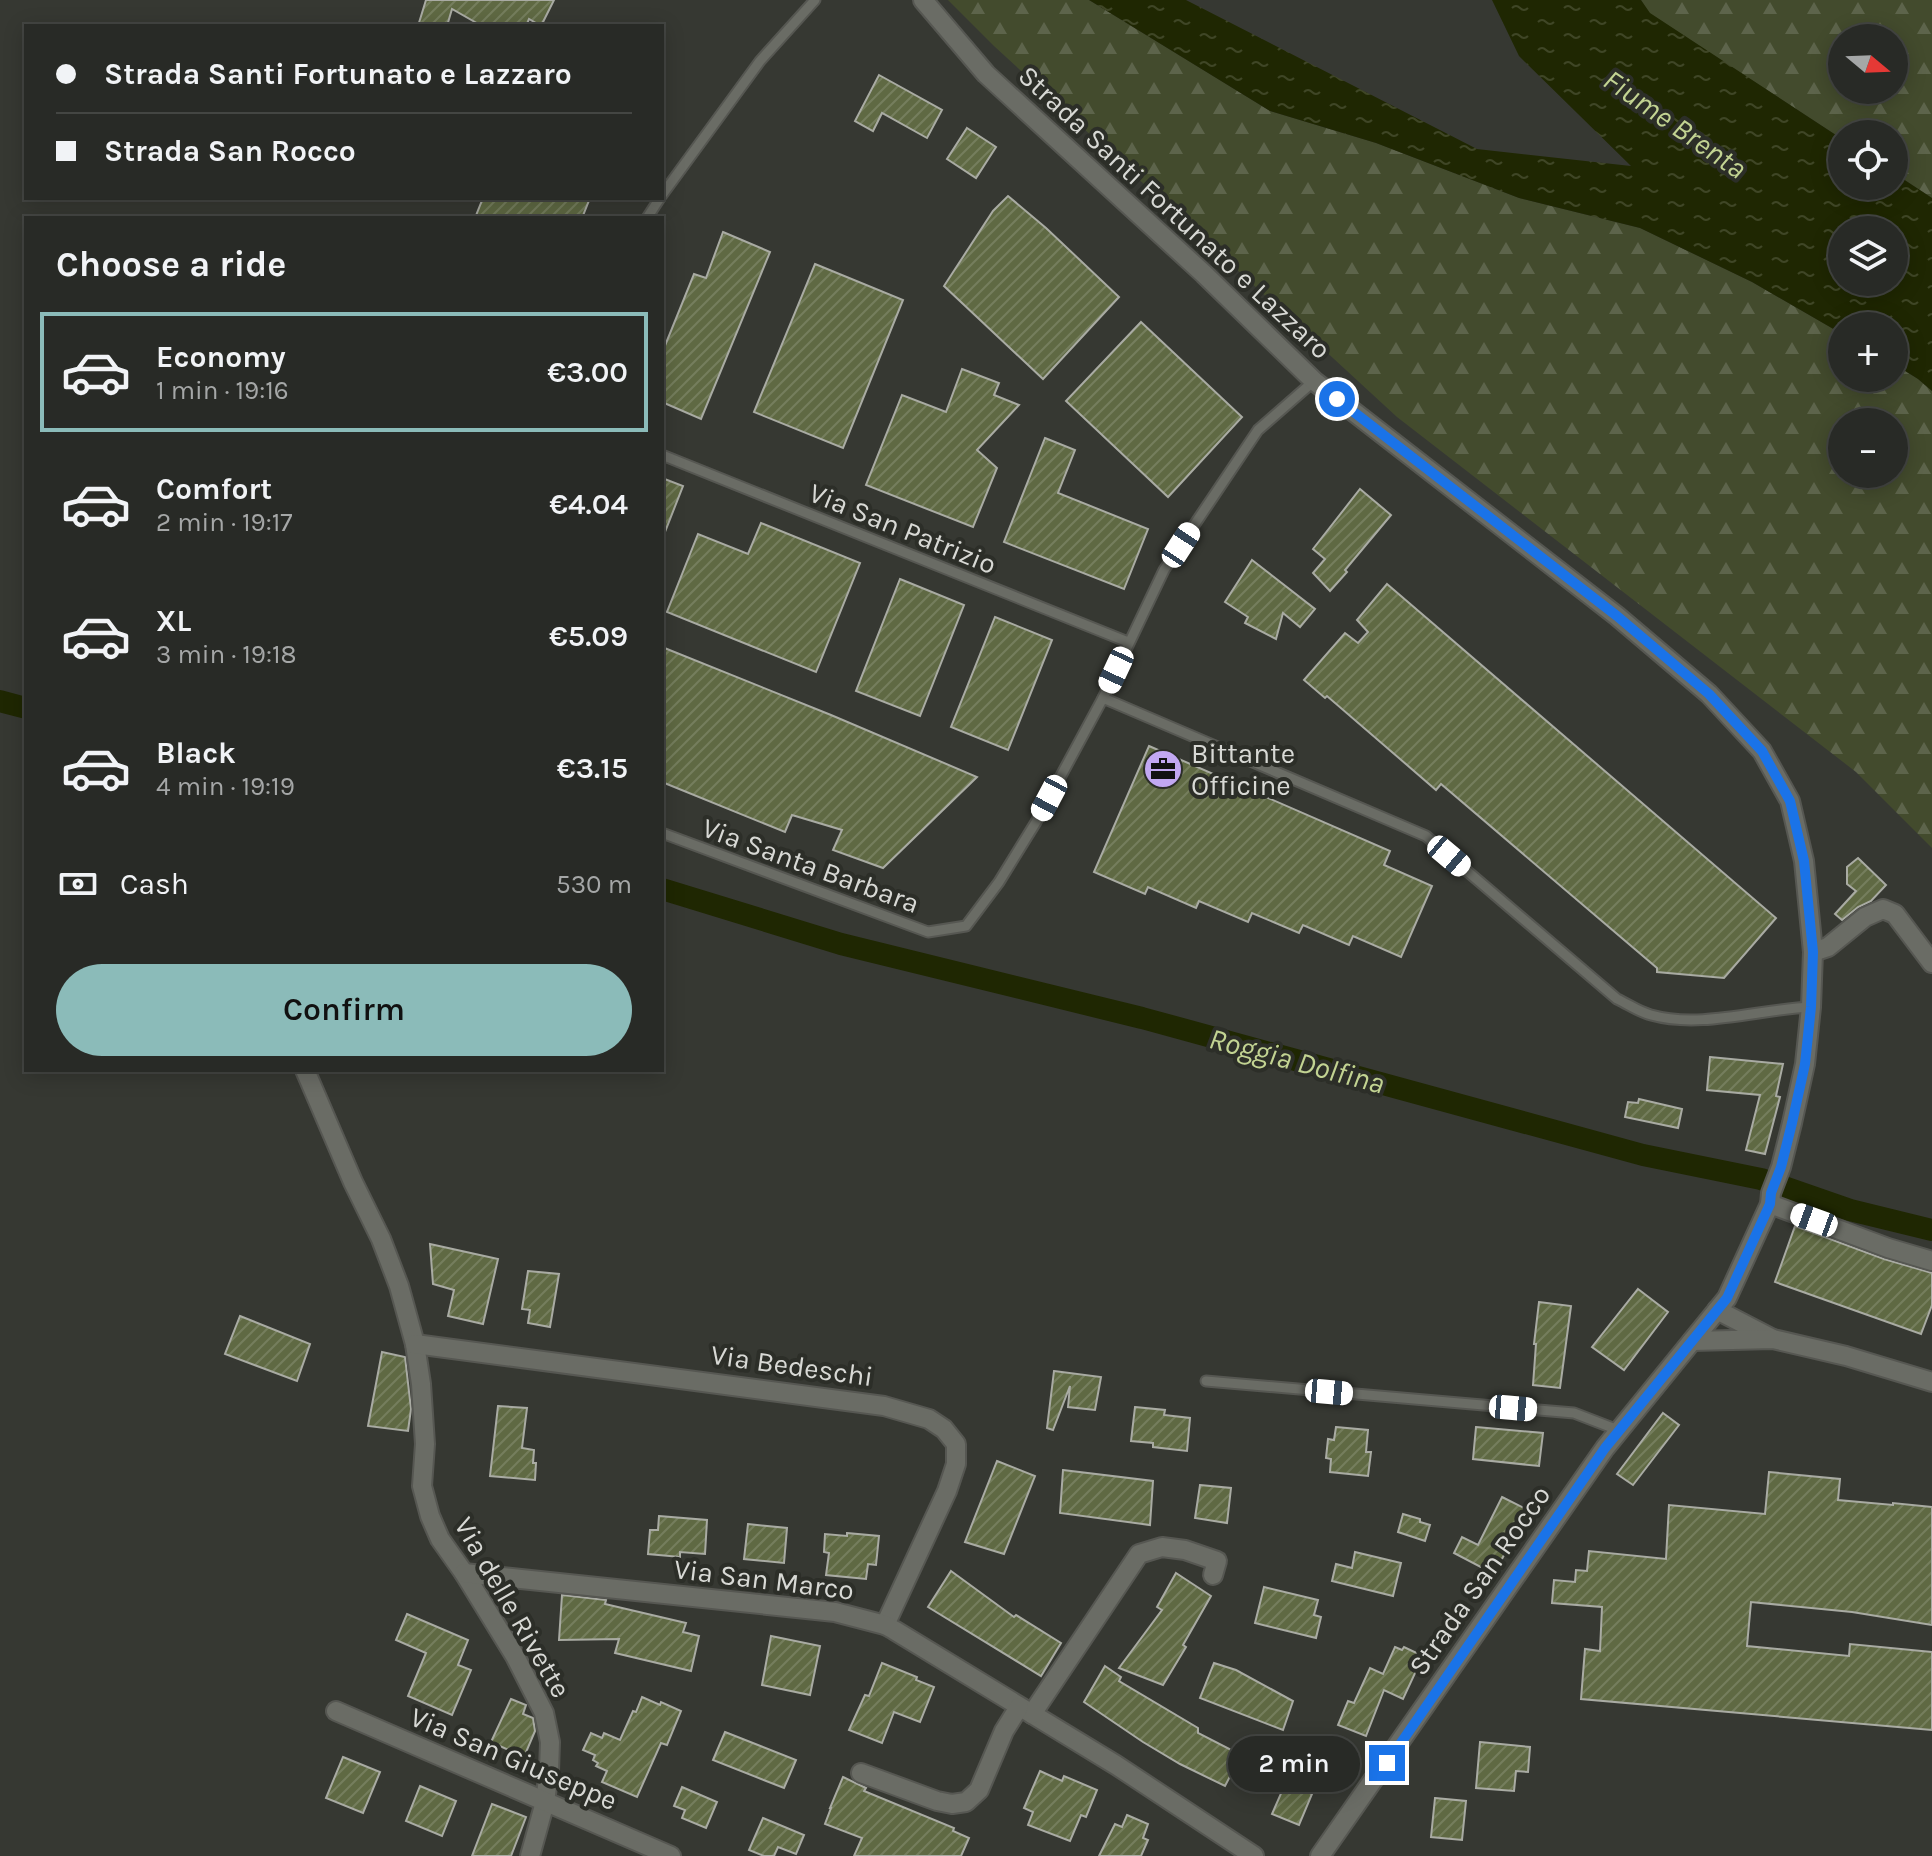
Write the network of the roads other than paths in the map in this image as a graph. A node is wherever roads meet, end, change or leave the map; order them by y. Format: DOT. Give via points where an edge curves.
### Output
graph roads {
  1 [pos="815,0"];
  2 [pos="923,0"];
  3 [pos="664,192"];
  4 [pos="1314,381"];
  5 [pos="664,456"];
  6 [pos="1128,642"];
  7 [pos="1103,698"];
  8 [pos="664,834"];
  9 [pos="1813,952"];
  10 [pos="1932,963"];
  11 [pos="1811,1007"];
  12 [pos="306,1072"];
  13 [pos="1770,1198"];
  14 [pos="1932,1261"];
  15 [pos="1717,1310"];
  16 [pos="1773,1339"];
  17 [pos="1692,1341"];
  18 [pos="415,1344"];
  19 [pos="1206,1381"];
  20 [pos="1932,1382"];
  21 [pos="1619,1431"];
  22 [pos="464,1573"];
  23 [pos="1213,1575"];
  24 [pos="885,1625"];
  25 [pos="1025,1710"];
  26 [pos="336,1711"];
  27 [pos="861,1773"];
  28 [pos="545,1802"];
  29 [pos="530,1856"];
  30 [pos="671,1856"];
  31 [pos="1254,1856"];
  32 [pos="1320,1856"];
  1 -- 3 [label="lane" via="760,61"];
  2 -- 4 [label="street, Strada Santi Fortunato e Lazzaro" via="986,74"];
  4 -- 6 [label="lane, Via Santa Barbara" via="1258,430 1164,570"];
  4 -- 9 [label="street, Strada Santi Fortunato e Lazzaro" via="1617,616 1709,694 1762,751 1790,801 1804,861"];
  5 -- 6 [label="lane, Via San Patrizio"];
  6 -- 7 [label="lane, Via Santa Barbara"];
  7 -- 8 [label="lane, Via Santa Barbara" via="1036,822 966,926 928,932"];
  7 -- 11 [label="lane" via="1426,836 1617,999 1650,1015 1689,1020"];
  9 -- 10 [label="street" via="1883,909 1895,914"];
  9 -- 11 [label="street, Strada Santi Fortunato e Lazzaro"];
  11 -- 13 [label="street, Strada Santi Fortunato e Lazzaro" via="1805,1064"];
  12 -- 18 [label="street, Via delle Rivette" via="381,1239"];
  13 -- 14 [label="street"];
  13 -- 15 [label="street, Strada Santi Fortunato e Lazzaro"];
  15 -- 16 [label="street"];
  15 -- 17 [label="street, Strada Santi Fortunato e Lazzaro"];
  16 -- 17 [label="street"];
  16 -- 20 [label="street"];
  17 -- 21 [label="street, Strada San Rocco"];
  18 -- 22 [label="street, Via delle Rivette" via="425,1444 422,1486 440,1539"];
  18 -- 24 [label="street, Via Bedeschi" via="884,1406 929,1419 956,1444 956,1464"];
  19 -- 21 [label="lane" via="1574,1413"];
  21 -- 32 [label="street, Strada San Rocco"];
  22 -- 24 [label="street, Via San Marco" via="835,1612"];
  22 -- 28 [label="street, Via delle Rivette" via="544,1713 550,1742"];
  23 -- 25 [label="street" via="1217,1561 1185,1550 1162,1547 1139,1554"];
  24 -- 25 [label="street, Via San Marco"];
  25 -- 27 [label="street" via="1004,1731 979,1790 966,1802 937,1801"];
  25 -- 31 [label="street, Via San Marco"];
  26 -- 28 [label="street, Via San Giuseppe"];
  28 -- 29 [label="street, Via delle Rivette"];
  28 -- 30 [label="street, Via San Giuseppe"];
}
